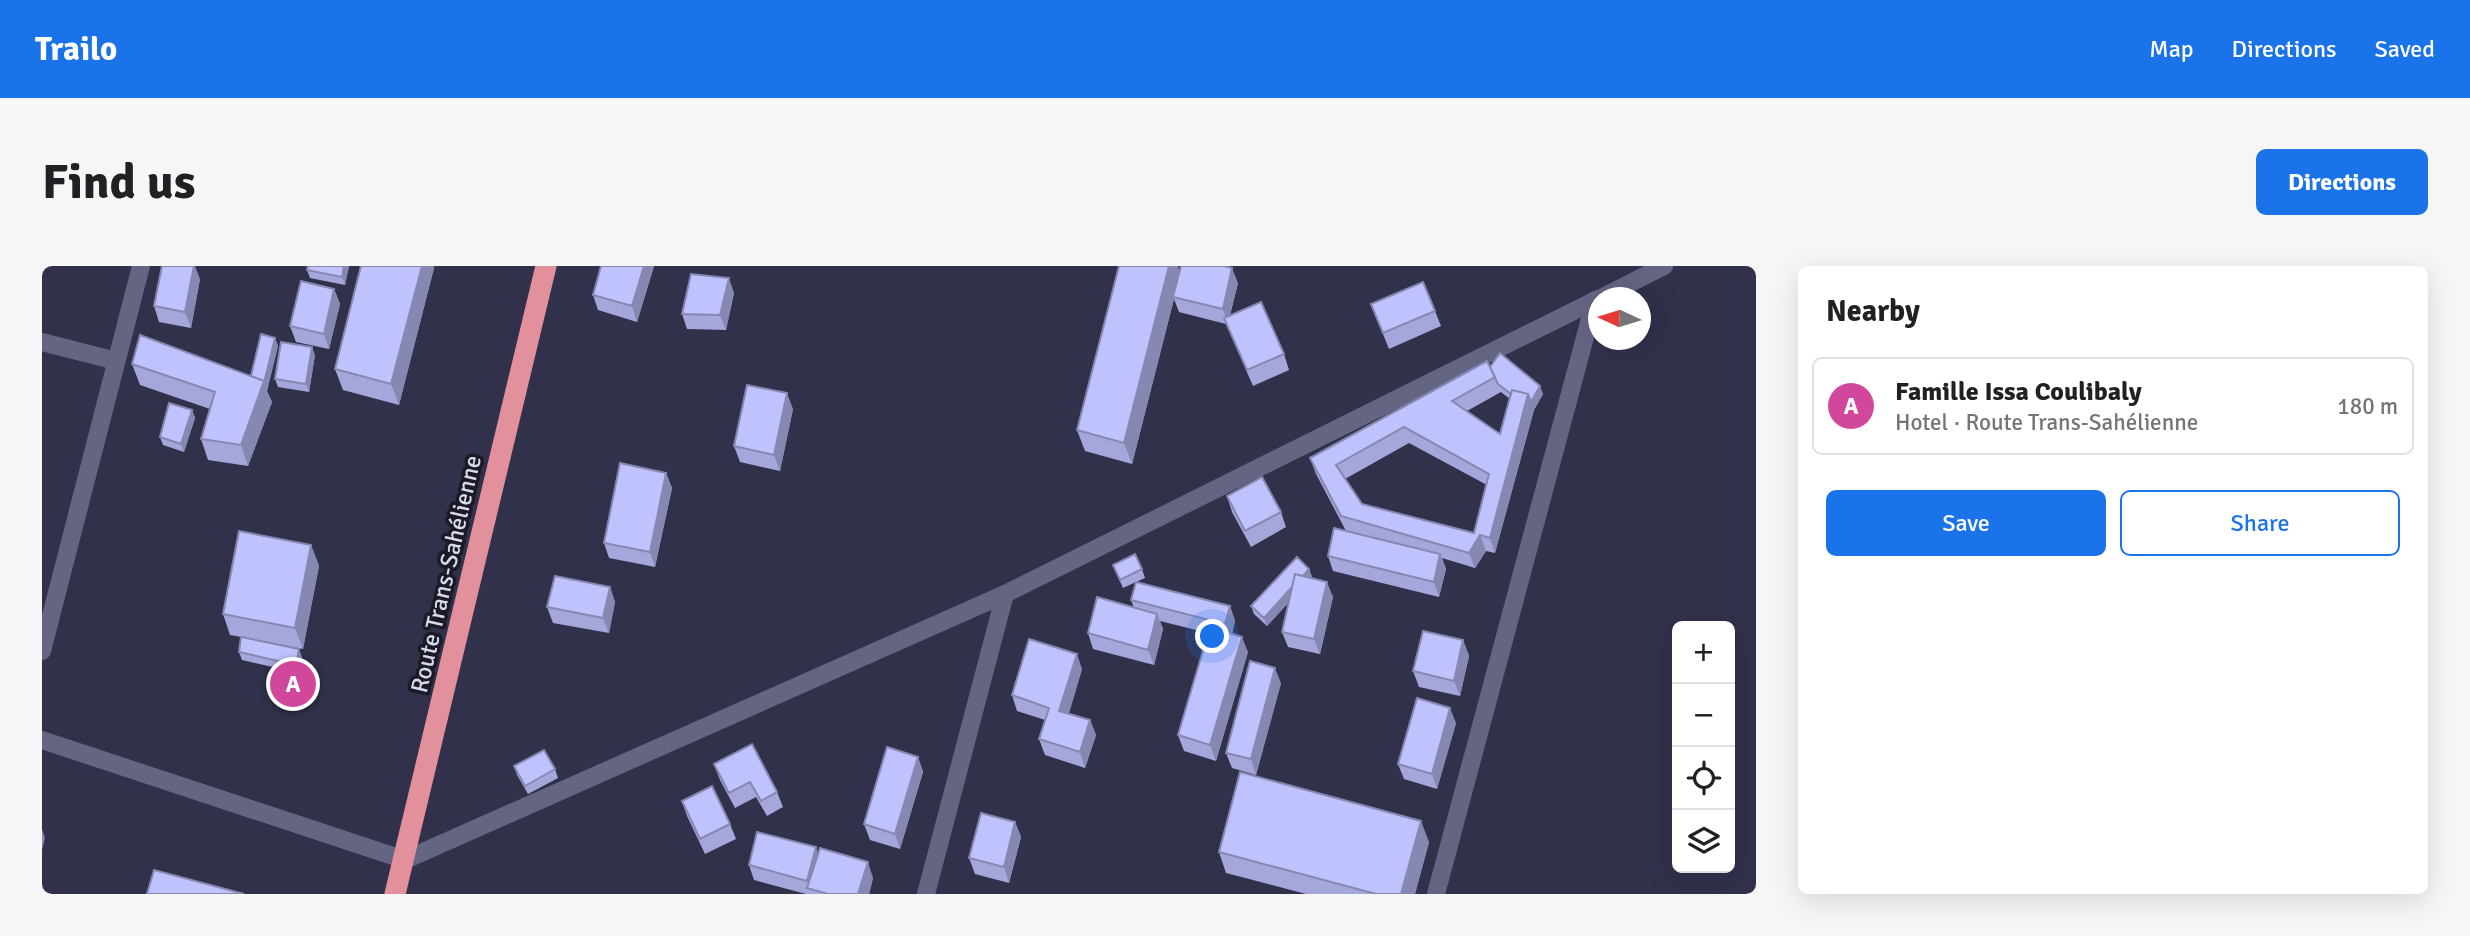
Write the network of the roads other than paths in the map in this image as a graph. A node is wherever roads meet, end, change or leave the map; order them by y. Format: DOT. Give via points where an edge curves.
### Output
graph roads {
  1 [pos="141,266"];
  2 [pos="546,266"];
  3 [pos="1664,266"];
  4 [pos="1622,287"];
  5 [pos="1588,304"];
  6 [pos="1588,336"];
  7 [pos="42,342"];
  8 [pos="116,361"];
  9 [pos="1005,594"];
  10 [pos="42,651"];
  11 [pos="42,740"];
  12 [pos="405,860"];
  13 [pos="395,894"];
  14 [pos="926,894"];
  15 [pos="1436,894"];
  1 -- 8 [label="street"];
  2 -- 12 [label="highway, Route Trans-Sahélienne"];
  3 -- 4 [label="street"];
  5 -- 9 [label="street"];
  6 -- 15 [label="street"];
  7 -- 8 [label="street"];
  8 -- 10 [label="street"];
  9 -- 12 [label="street"];
  9 -- 14 [label="street"];
  11 -- 12 [label="street"];
  12 -- 13 [label="highway, Route Trans-Sahélienne"];
}
